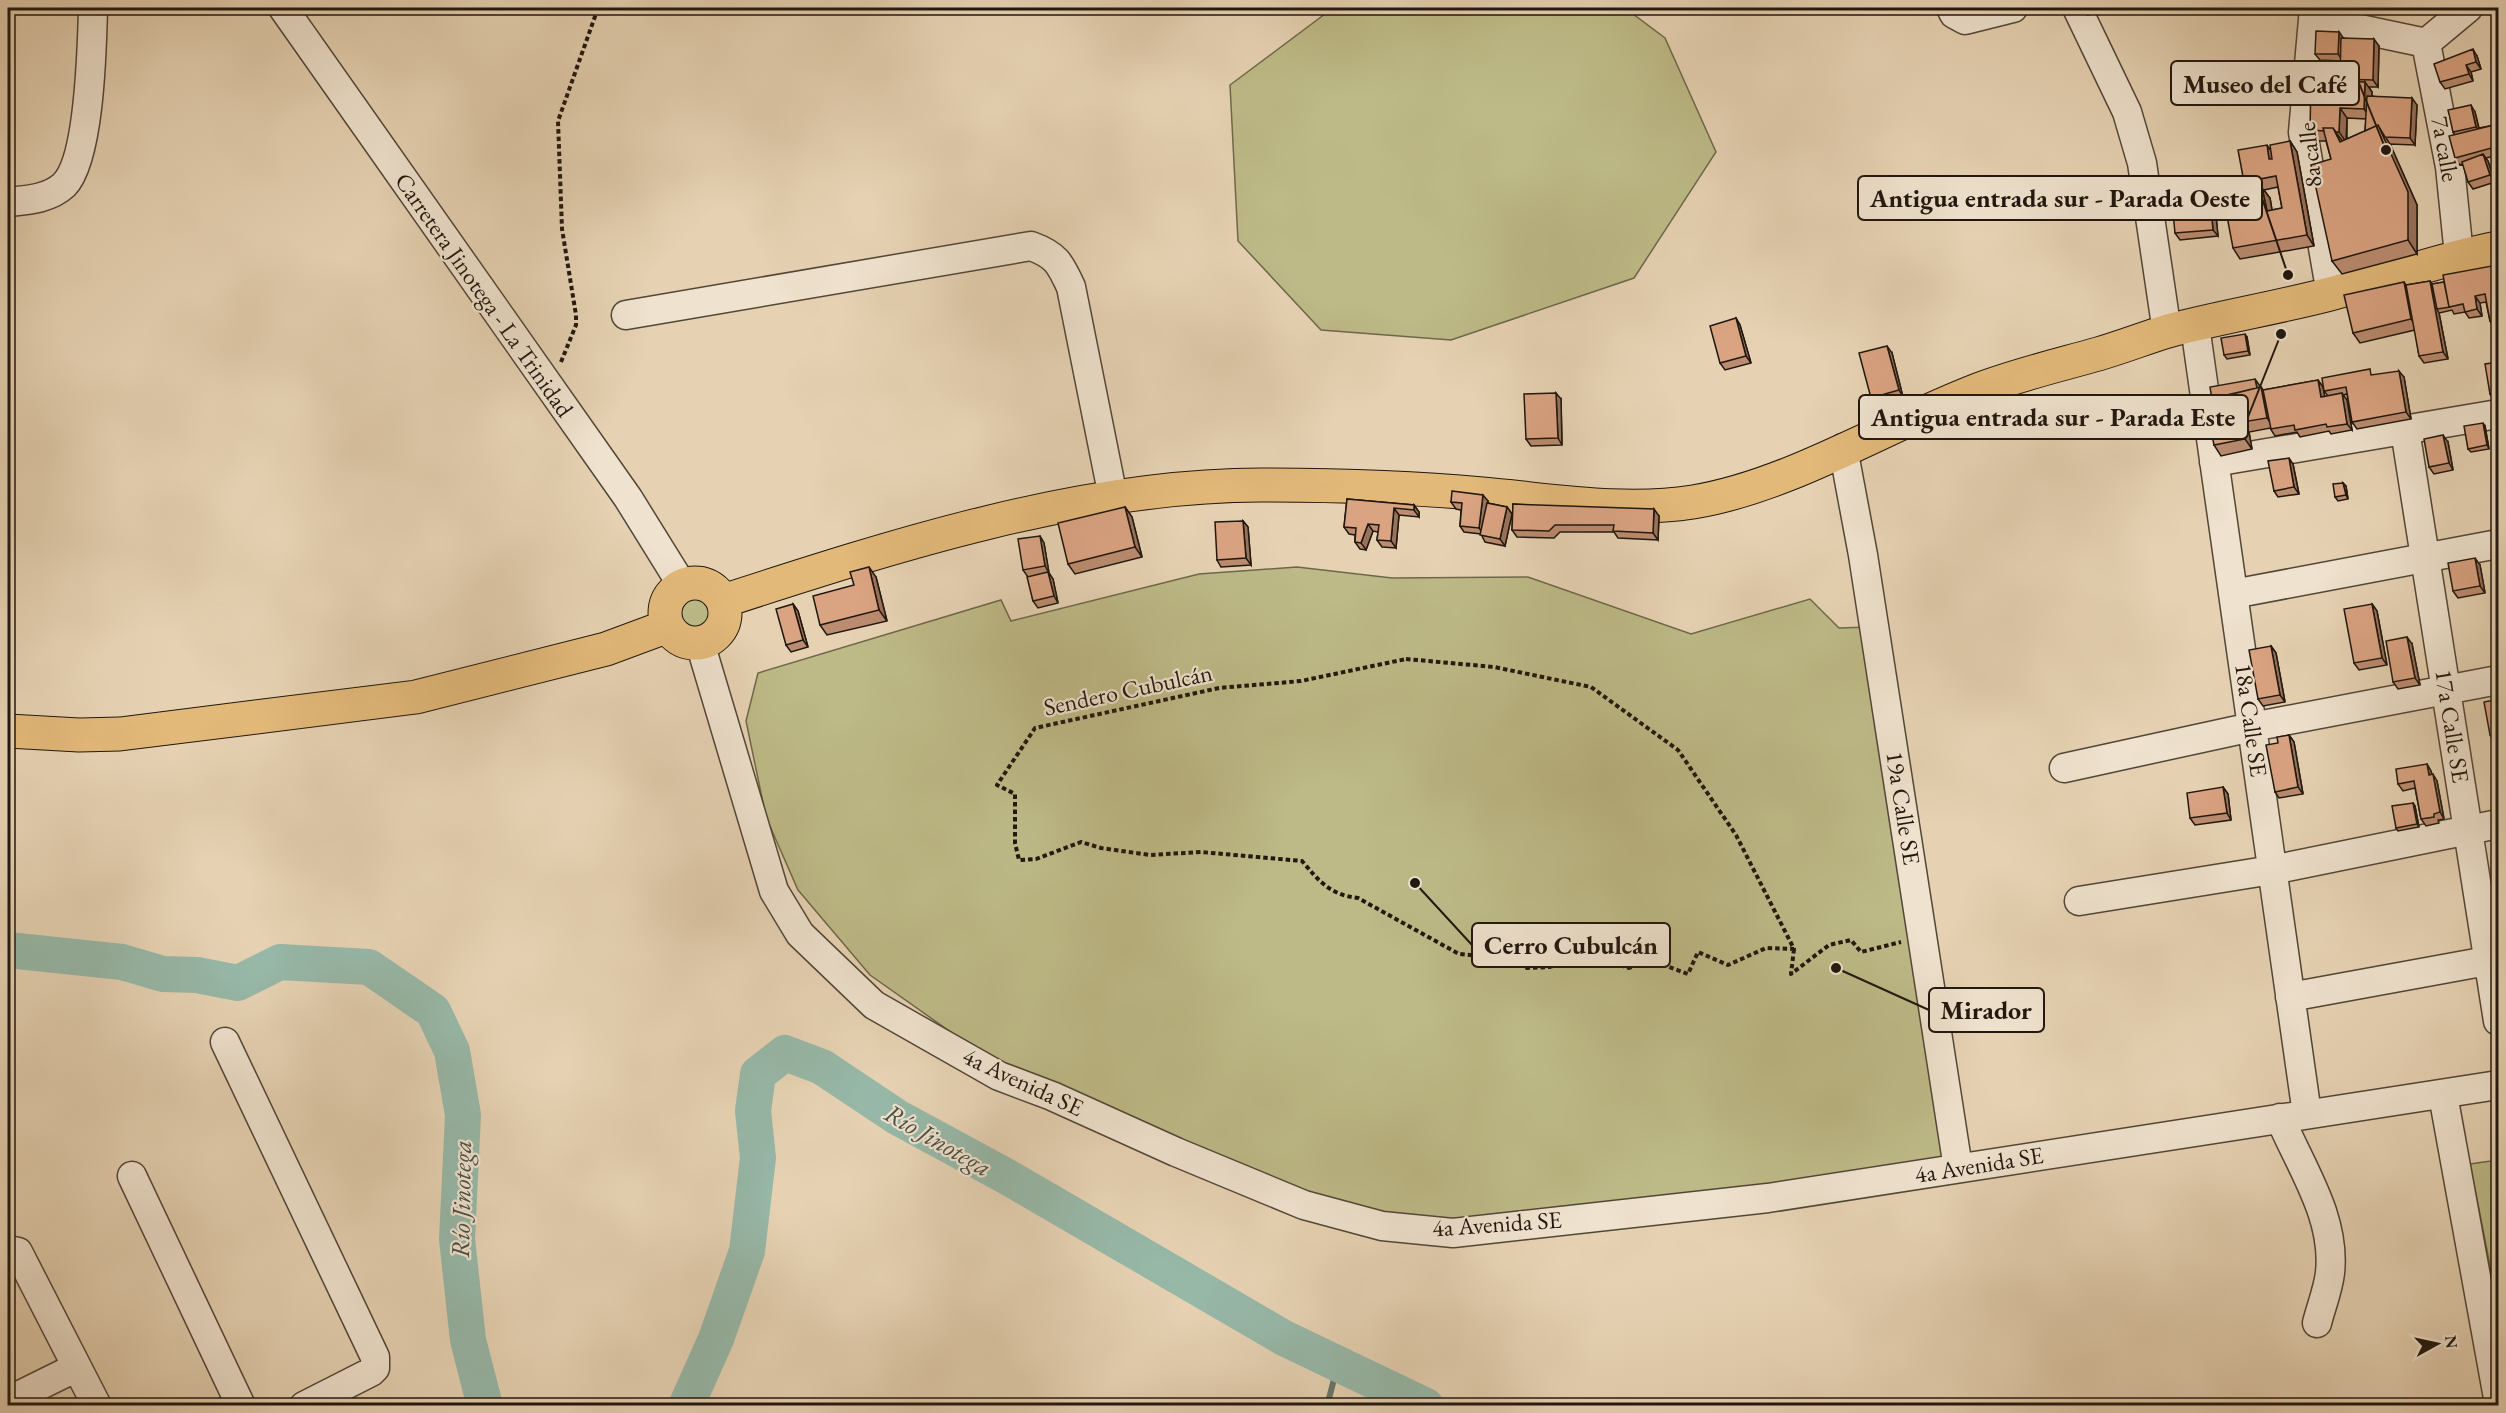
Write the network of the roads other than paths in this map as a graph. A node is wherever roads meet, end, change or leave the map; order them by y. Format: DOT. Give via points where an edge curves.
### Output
graph roads {
  1 [pos="93,8"];
  2 [pos="283,8"];
  3 [pos="1950,8"];
  4 [pos="2013,8"];
  5 [pos="2077,8"];
  6 [pos="2468,8"];
  7 [pos="2315,11"];
  8 [pos="2426,43"];
  9 [pos="8,202"];
  10 [pos="2499,248"];
  11 [pos="2459,255"];
  12 [pos="2331,294"];
  13 [pos="626,315"];
  14 [pos="2181,329"];
  15 [pos="2499,414"];
  16 [pos="2405,430"];
  17 [pos="1844,448"];
  18 [pos="2214,462"];
  19 [pos="1113,497"];
  20 [pos="2499,544"];
  21 [pos="2426,557"];
  22 [pos="682,585"];
  23 [pos="2233,594"];
  24 [pos="723,601"];
  25 [pos="668,626"];
  26 [pos="700,643"];
  27 [pos="2499,680"];
  28 [pos="2446,690"];
  29 [pos="2252,727"];
  30 [pos="8,731"];
  31 [pos="2064,768"];
  32 [pos="2499,824"];
  33 [pos="2468,830"];
  34 [pos="2272,870"];
  35 [pos="2079,901"];
  36 [pos="2494,960"];
  37 [pos="2290,997"];
  38 [pos="2499,1021"];
  39 [pos="225,1042"];
  40 [pos="2499,1085"];
  41 [pos="2443,1095"];
  42 [pos="2293,1116"];
  43 [pos="1958,1168"];
  44 [pos="132,1176"];
  45 [pos="8,1250"];
  46 [pos="2317,1323"];
  47 [pos="77,1367"];
  48 [pos="2498,1397"];
  49 [pos="8,1401"];
  50 [pos="96,1406"];
  51 [pos="241,1406"];
  52 [pos="304,1406"];
  1 -- 9 [label="street" via="90,82 76,167 64,185 44,197"];
  2 -- 22 [label="street, Carretera Jinotega - La Trinidad" via="628,498"];
  3 -- 4 [label="street" via="1965,20"];
  5 -- 14 [label="street, 18a Calle SE" via="2127,112"];
  6 -- 8 [label="street"];
  7 -- 8 [label="street" via="2355,27"];
  7 -- 12 [label="street, 8a calle" via="2303,132"];
  8 -- 11 [label="street, 7a calle" via="2450,167"];
  10 -- 11 [label="main road"];
  11 -- 12 [label="main road"];
  12 -- 14 [label="main road"];
  13 -- 19 [label="street" via="1031,246 1051,254 1071,287"];
  14 -- 17 [label="main road" via="2027,371"];
  14 -- 18 [label="street, 18a Calle SE" via="2204,392"];
  15 -- 16 [label="street"];
  16 -- 18 [label="street"];
  16 -- 21 [label="street, 17a Calle SE"];
  17 -- 19 [label="main road" via="1750,490 1691,502 1636,507 1428,489 1261,485"];
  17 -- 43 [label="street, 19a Calle SE"];
  18 -- 23 [label="street, 18a Calle SE"];
  19 -- 24 [label="main road" via="976,525"];
  20 -- 21 [label="street"];
  21 -- 23 [label="street"];
  21 -- 28 [label="street, 17a Calle SE"];
  22 -- 24 [label="main road" via="701,583"];
  22 -- 25 [label="main road" via="666,603"];
  23 -- 29 [label="street, 18a Calle SE"];
  24 -- 26 [label="main road" via="722,628"];
  25 -- 26 [label="main road" via="681,640"];
  25 -- 30 [label="main road" via="606,649 416,698 120,734"];
  26 -- 43 [label="street, 4a Avenida SE" via="774,891 800,934 874,1005 999,1076 1208,1165 1304,1205 1382,1226 1453,1233 1768,1198"];
  27 -- 28 [label="street"];
  28 -- 29 [label="street"];
  28 -- 33 [label="street, 17a Calle SE"];
  29 -- 31 [label="street"];
  29 -- 34 [label="street, 18a Calle SE"];
  32 -- 33 [label="street"];
  33 -- 34 [label="street"];
  33 -- 36 [label="street, 17a Calle SE"];
  34 -- 35 [label="street"];
  34 -- 37 [label="street, 18a Calle SE"];
  36 -- 37 [label="street"];
  36 -- 38 [label="street, 17a Calle SE"];
  37 -- 42 [label="street, 18a Calle SE"];
  39 -- 52 [label="street" via="375,1357 375,1368 370,1372"];
  40 -- 41 [label="street, 4a Avenida SE"];
  41 -- 42 [label="street, 4a Avenida SE"];
  41 -- 48 [label="street"];
  42 -- 43 [label="street, 4a Avenida SE"];
  42 -- 46 [label="street, 18a Calle SE" via="2330,1241 2330,1274"];
  44 -- 51 [label="street"];
  45 -- 47 [label="street" via="18,1252"];
  47 -- 49 [label="street"];
  47 -- 50 [label="street"];
}
